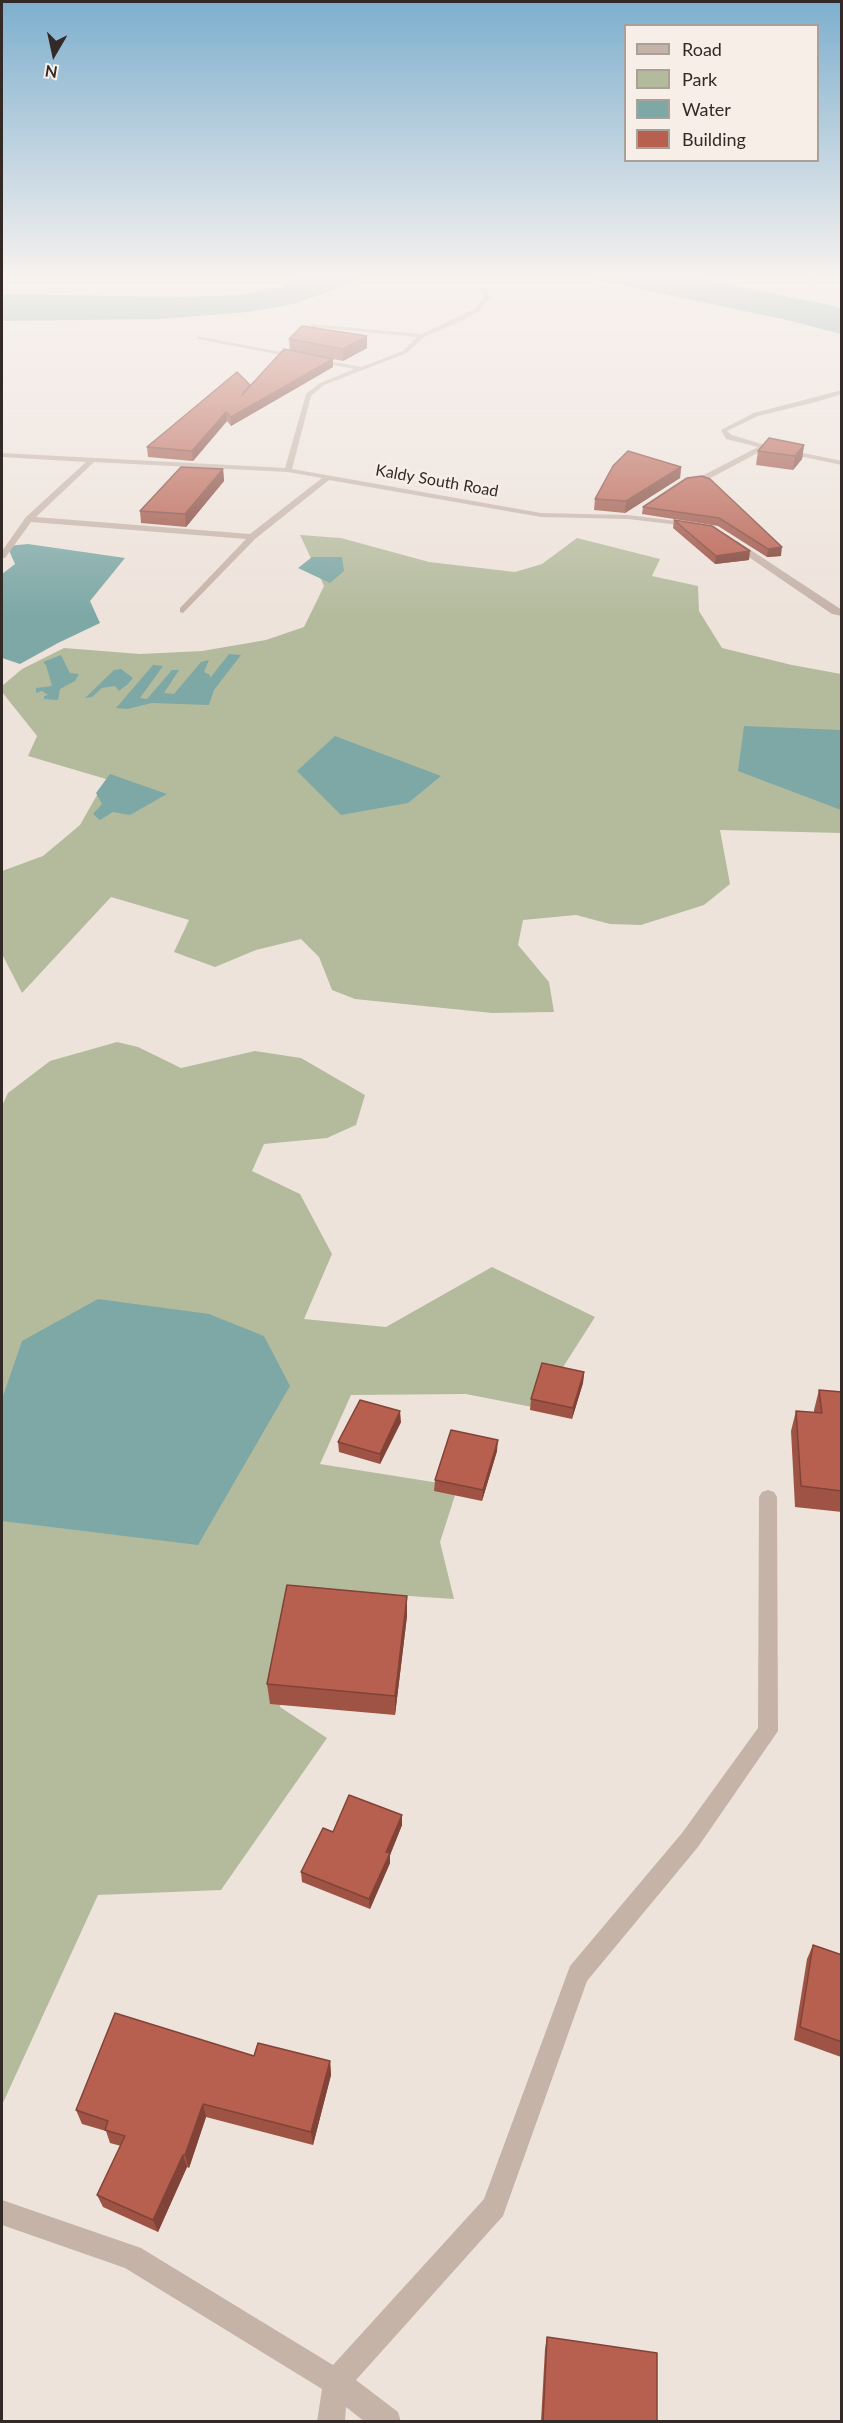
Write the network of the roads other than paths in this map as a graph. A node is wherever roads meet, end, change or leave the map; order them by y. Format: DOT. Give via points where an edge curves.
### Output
graph roads {
  1 [pos="316,389"];
  2 [pos="842,392"];
  3 [pos="764,447"];
  4 [pos="2,455"];
  5 [pos="93,459"];
  6 [pos="842,463"];
  7 [pos="288,470"];
  8 [pos="327,477"];
  9 [pos="683,482"];
  10 [pos="637,511"];
  11 [pos="628,517"];
  12 [pos="29,519"];
  13 [pos="706,528"];
  14 [pos="252,537"];
  15 [pos="724,537"];
  16 [pos="2,556"];
  17 [pos="183,610"];
  18 [pos="842,613"];
  19 [pos="768,1497"];
  20 [pos="2,2213"];
  21 [pos="336,2382"];
  22 [pos="331,2421"];
  23 [pos="388,2421"];
  1 -- 7 [label="street" via="308,395"];
  2 -- 3 [label="street" via="756,414 723,431 729,437"];
  3 -- 6 [label="street"];
  3 -- 9 [label="street" via="702,479"];
  4 -- 5 [label="street, Kaldy South Road"];
  5 -- 7 [label="street, Kaldy South Road"];
  5 -- 12 [label="street"];
  7 -- 8 [label="street, Kaldy South Road"];
  8 -- 11 [label="street, Kaldy South Road" via="541,515"];
  8 -- 14 [label="street"];
  10 -- 11 [label="street"];
  11 -- 13 [label="street, Kaldy South Road"];
  12 -- 14 [label="street"];
  12 -- 16 [label="street"];
  14 -- 17 [label="street"];
  15 -- 18 [label="street"];
  19 -- 21 [label="street" via="768,1731 690,1840 578,1974 494,2206"];
  20 -- 21 [label="street" via="132,2257"];
  21 -- 22 [label="street"];
  21 -- 23 [label="street"];
}
